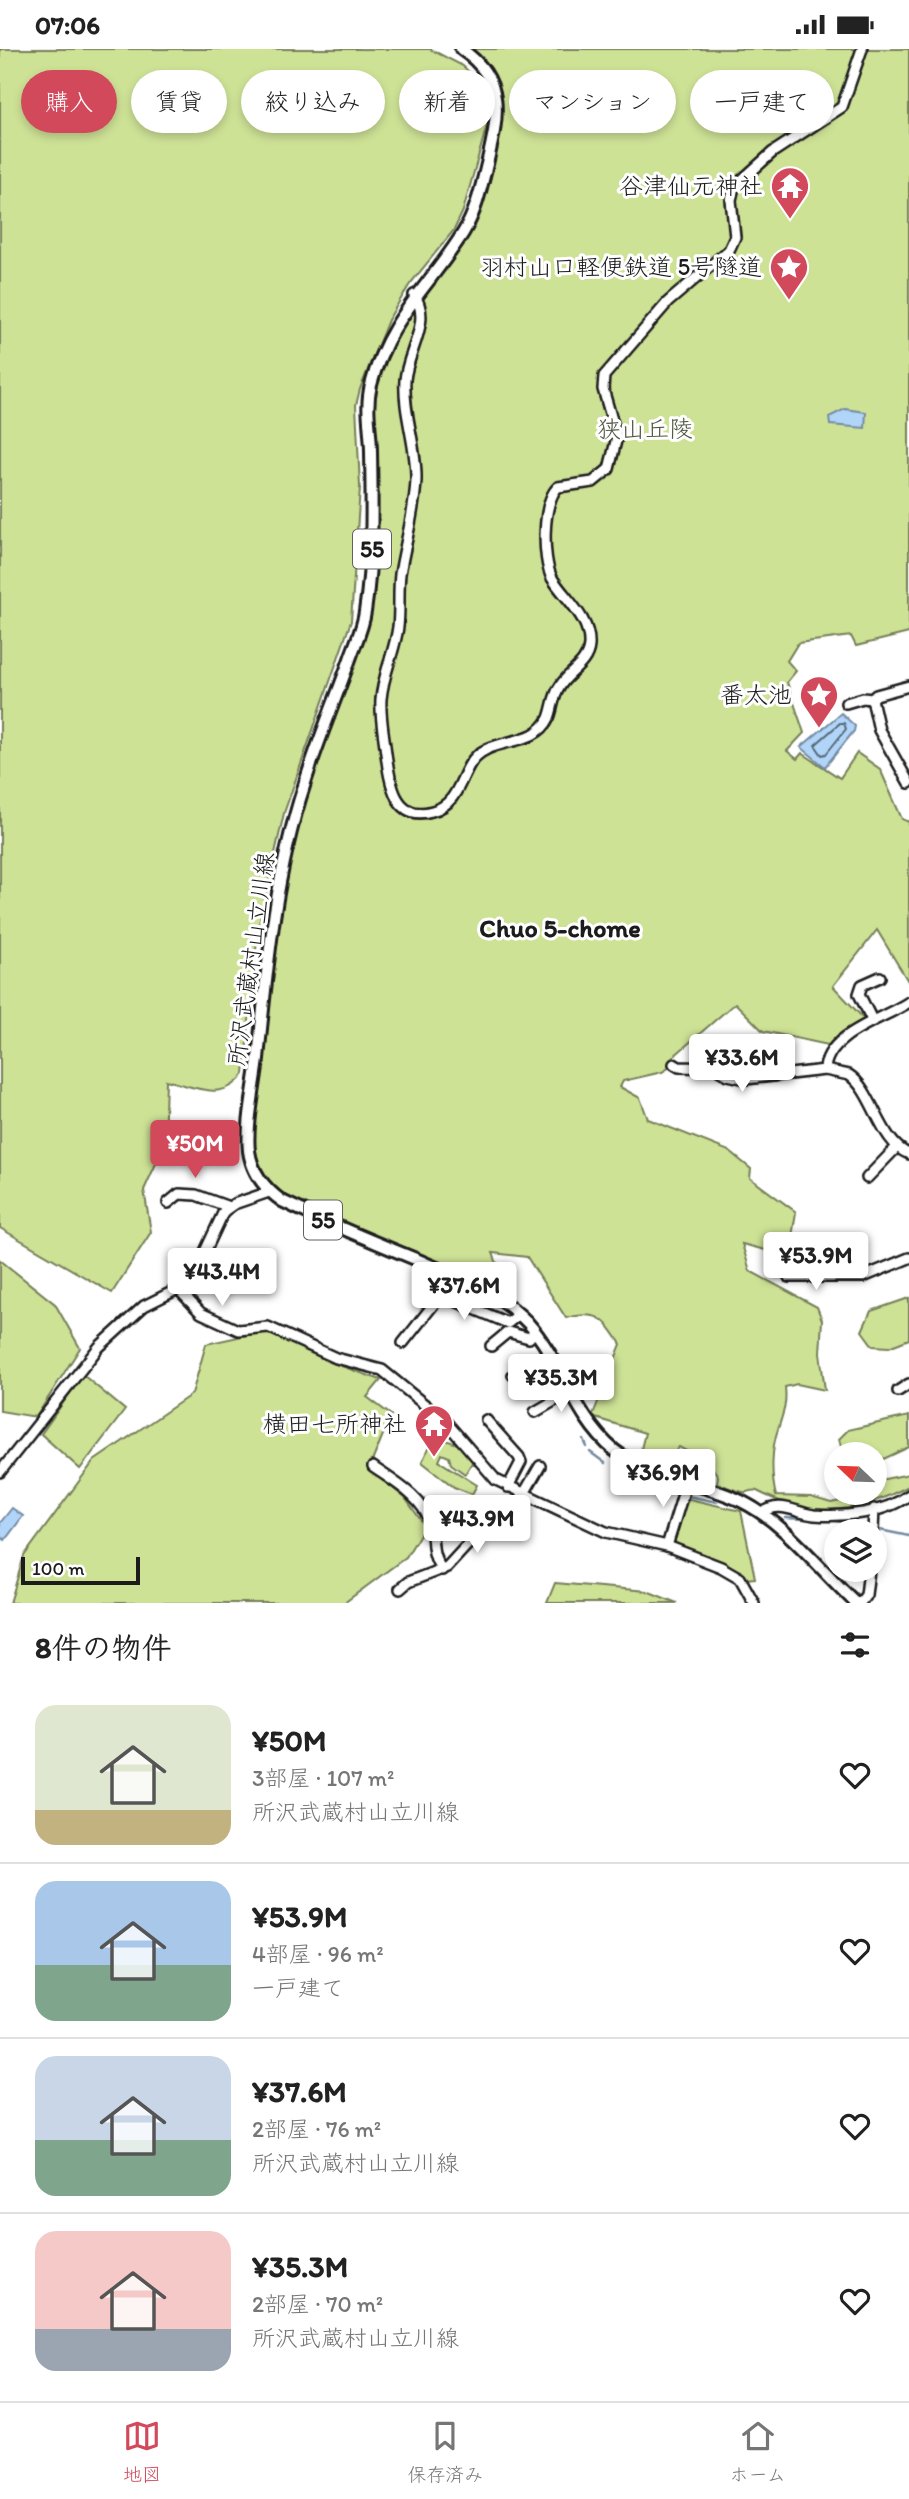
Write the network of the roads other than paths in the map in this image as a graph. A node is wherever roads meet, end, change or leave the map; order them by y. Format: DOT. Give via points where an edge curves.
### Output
graph roads {
  1 [pos="461,49"];
  2 [pos="862,49"];
  3 [pos="414,295"];
  4 [pos="909,686"];
  5 [pos="872,699"];
  6 [pos="846,703"];
  7 [pos="909,783"];
  8 [pos="880,977"];
  9 [pos="909,1002"];
  10 [pos="872,1020"];
  11 [pos="674,1064"];
  12 [pos="825,1070"];
  13 [pos="897,1147"];
  14 [pos="909,1154"];
  15 [pos="867,1178"];
  16 [pos="269,1192"];
  17 [pos="168,1203"];
  18 [pos="229,1207"];
  19 [pos="909,1258"];
  20 [pos="434,1267"];
  21 [pos="789,1277"];
  22 [pos="178,1289"];
  23 [pos="441,1295"];
  24 [pos="518,1315"];
  25 [pos="535,1332"];
  26 [pos="403,1343"];
  27 [pos="491,1346"];
  28 [pos="550,1353"];
  29 [pos="513,1375"];
  30 [pos="909,1384"];
  31 [pos="571,1391"];
  32 [pos="898,1391"];
  33 [pos="535,1412"];
  34 [pos="486,1420"];
  35 [pos="540,1466"];
  36 [pos="373,1467"];
  37 [pos="0,1472"];
  38 [pos="687,1481"];
  39 [pos="509,1487"];
  40 [pos="524,1495"];
  41 [pos="909,1495"];
  42 [pos="457,1508"];
  43 [pos="874,1509"];
  44 [pos="763,1513"];
  45 [pos="874,1519"];
  46 [pos="479,1536"];
  47 [pos="667,1546"];
  48 [pos="442,1570"];
  49 [pos="868,1582"];
  50 [pos="400,1589"];
  51 [pos="754,1603"];
  52 [pos="858,1603"];
  1 -- 3 [label="main road, 所沢武蔵村山立川線 / 55" via="492,82 497,115 494,137 472,217"];
  2 -- 3 [label="street" via="842,107 773,152 734,187 731,200 736,237 729,250 668,302 604,376 603,389 617,436 610,470 593,482 558,487 547,505 547,564 587,633 585,658 561,684 542,728 481,751 449,803 426,813 408,809 392,792 381,716 416,479 405,387 408,360 423,317"];
  3 -- 16 [label="main road, 所沢武蔵村山立川線 / 55" via="378,364 368,405 372,560 365,617 304,786 282,871 249,1149 257,1175"];
  4 -- 5 [label="street"];
  5 -- 6 [label="street"];
  5 -- 7 [label="street" via="879,730"];
  8 -- 10 [label="street" via="862,985 859,994"];
  9 -- 10 [label="street"];
  10 -- 12 [label="street" via="833,1047 825,1059"];
  11 -- 12 [label="street" via="716,1068 746,1079"];
  12 -- 13 [label="street" via="853,1077"];
  13 -- 14 [label="street"];
  13 -- 15 [label="street"];
  16 -- 18 [label="street"];
  16 -- 20 [label="main road, 55"];
  17 -- 18 [label="street" via="179,1194 196,1195"];
  18 -- 22 [label="street" via="202,1258"];
  19 -- 21 [label="street" via="863,1277"];
  20 -- 23 [label="street" via="427,1283"];
  20 -- 24 [label="main road, 55" via="487,1291"];
  22 -- 37 [label="street" via="144,1306 99,1347"];
  22 -- 39 [label="street" via="201,1313 238,1331 268,1327 336,1358 382,1370 425,1402 488,1474"];
  23 -- 24 [label="street" via="508,1324"];
  23 -- 26 [label="street"];
  24 -- 25 [label="main road, 55"];
  25 -- 27 [label="street" via="528,1338 508,1332"];
  25 -- 28 [label="main road, 55"];
  28 -- 29 [label="street"];
  28 -- 31 [label="main road, 55"];
  30 -- 32 [label="street"];
  31 -- 33 [label="street"];
  31 -- 38 [label="main road, 55" via="615,1451"];
  34 -- 39 [label="street" via="521,1462"];
  35 -- 40 [label="street"];
  36 -- 48 [label="street" via="428,1514 431,1551"];
  38 -- 44 [label="main road, 55"];
  38 -- 47 [label="street"];
  39 -- 40 [label="street"];
  40 -- 46 [label="street" via="508,1521"];
  40 -- 47 [label="street" via="606,1532"];
  41 -- 43 [label="street"];
  42 -- 46 [label="street"];
  43 -- 44 [label="street" via="847,1515 775,1507"];
  43 -- 45 [label="street"];
  44 -- 52 [label="main road, 55"];
  46 -- 48 [label="street"];
  47 -- 51 [label="street" via="736,1575"];
  48 -- 50 [label="street" via="415,1578"];
  49 -- 52 [label="street" via="866,1595"];
}
